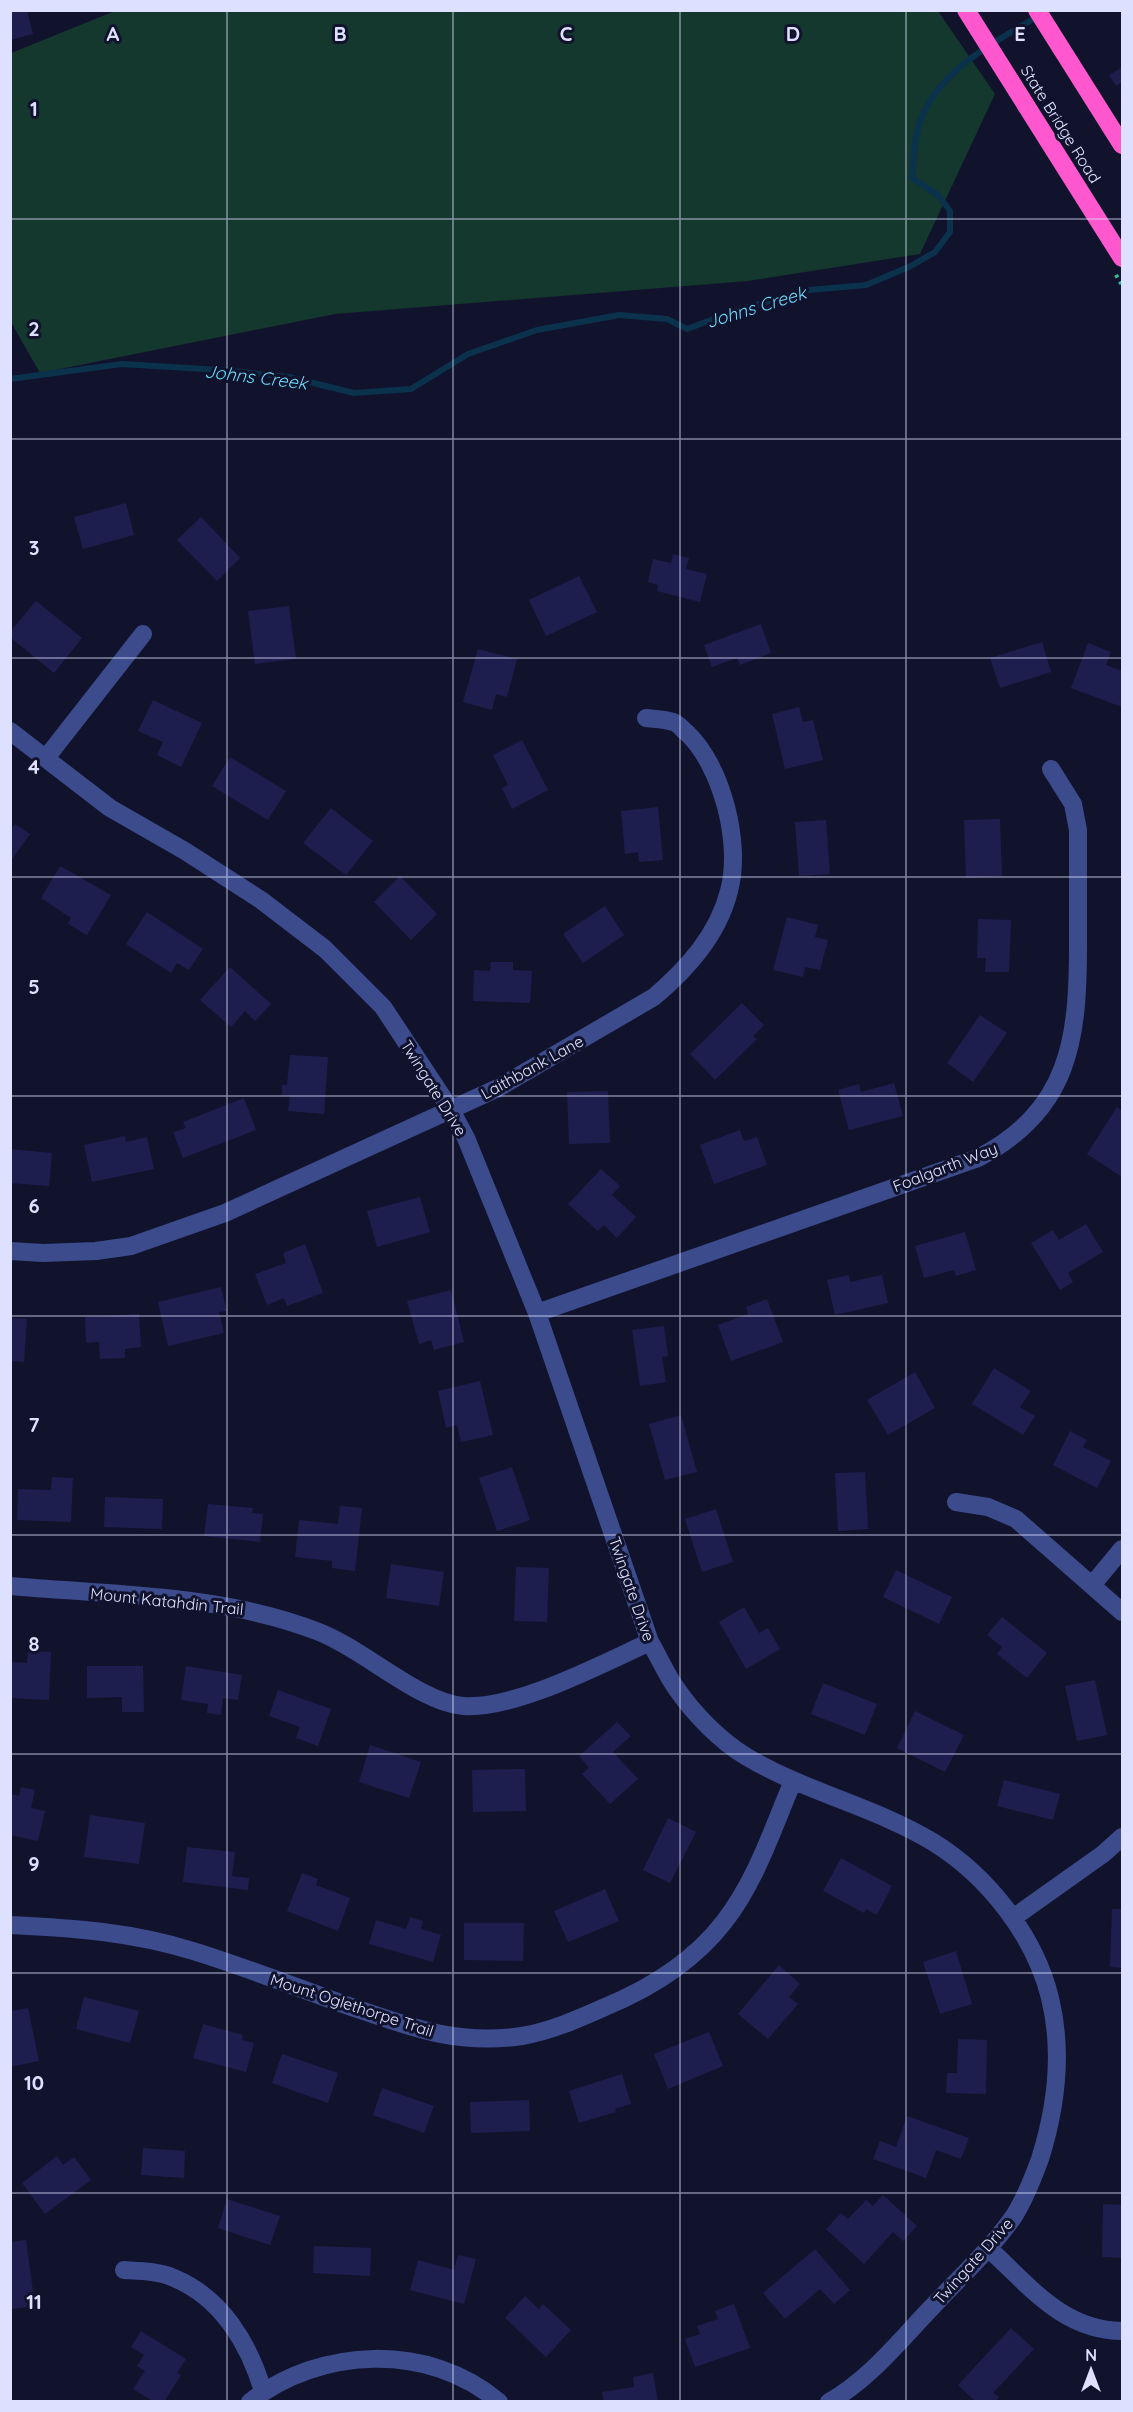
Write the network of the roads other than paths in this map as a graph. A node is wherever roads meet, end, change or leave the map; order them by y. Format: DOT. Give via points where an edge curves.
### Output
graph roads {
  1 [pos="966,10"];
  2 [pos="1037,10"];
  3 [pos="1122,145"];
  4 [pos="1122,258"];
  5 [pos="143,634"];
  6 [pos="646,718"];
  7 [pos="10,731"];
  8 [pos="46,758"];
  9 [pos="1051,769"];
  10 [pos="451,1110"];
  11 [pos="10,1251"];
  12 [pos="537,1313"];
  13 [pos="956,1502"];
  14 [pos="1122,1549"];
  15 [pos="1093,1584"];
  16 [pos="10,1586"];
  17 [pos="1122,1612"];
  18 [pos="650,1642"];
  19 [pos="793,1781"];
  20 [pos="1122,1837"];
  21 [pos="1013,1918"];
  22 [pos="10,1925"];
  23 [pos="988,2248"];
  24 [pos="124,2270"];
  25 [pos="1122,2331"];
  26 [pos="257,2396"];
  27 [pos="499,2402"];
  28 [pos="829,2402"];
  1 -- 4 [label="highway, State Bridge Road"];
  2 -- 3 [label="highway"];
  5 -- 8 [label="street"];
  6 -- 10 [label="street, Laithbank Lane" via="674,722 697,743 714,773 732,838 733,867 729,891 715,925 698,954 654,997 498,1088"];
  7 -- 8 [label="street, Twingate Drive"];
  8 -- 10 [label="street, Twingate Drive" via="110,808 261,900 325,949 383,1007"];
  9 -- 12 [label="street, Foalgarth Way" via="1073,804 1078,830 1077,1003 1073,1037 1061,1075 1047,1102 1025,1126 1002,1146 978,1158"];
  10 -- 11 [label="street, Laithbank Lane" via="225,1213 131,1246 86,1251"];
  10 -- 12 [label="street, Twingate Drive"];
  12 -- 18 [label="street, Twingate Drive"];
  13 -- 15 [label="street" via="988,1506 1016,1519"];
  14 -- 15 [label="street"];
  15 -- 17 [label="street"];
  16 -- 18 [label="street, Mount Katahdin Trail" via="255,1611 320,1632 429,1696 464,1706 488,1705 530,1694"];
  18 -- 19 [label="street, Twingate Drive" via="675,1688 707,1725 746,1756"];
  19 -- 21 [label="street, Twingate Drive" via="903,1826 935,1844 979,1877"];
  19 -- 22 [label="street, Mount Oglethorpe Trail" via="746,1888 724,1922 696,1952 665,1977 630,1997 562,2025 522,2036 469,2039 419,2031 194,1951 140,1936 84,1928"];
  20 -- 21 [label="street"];
  21 -- 23 [label="street, Twingate Drive" via="1034,1956 1050,1999 1056,2085 1049,2130 1035,2174 1015,2215"];
  23 -- 25 [label="street" via="1058,2312 1080,2324"];
  23 -- 28 [label="street, Twingate Drive" via="874,2367"];
  24 -- 26 [label="street" via="174,2278 209,2300 229,2320 255,2364"];
  26 -- 27 [label="street" via="304,2370 352,2359 400,2359 448,2371"];
}
